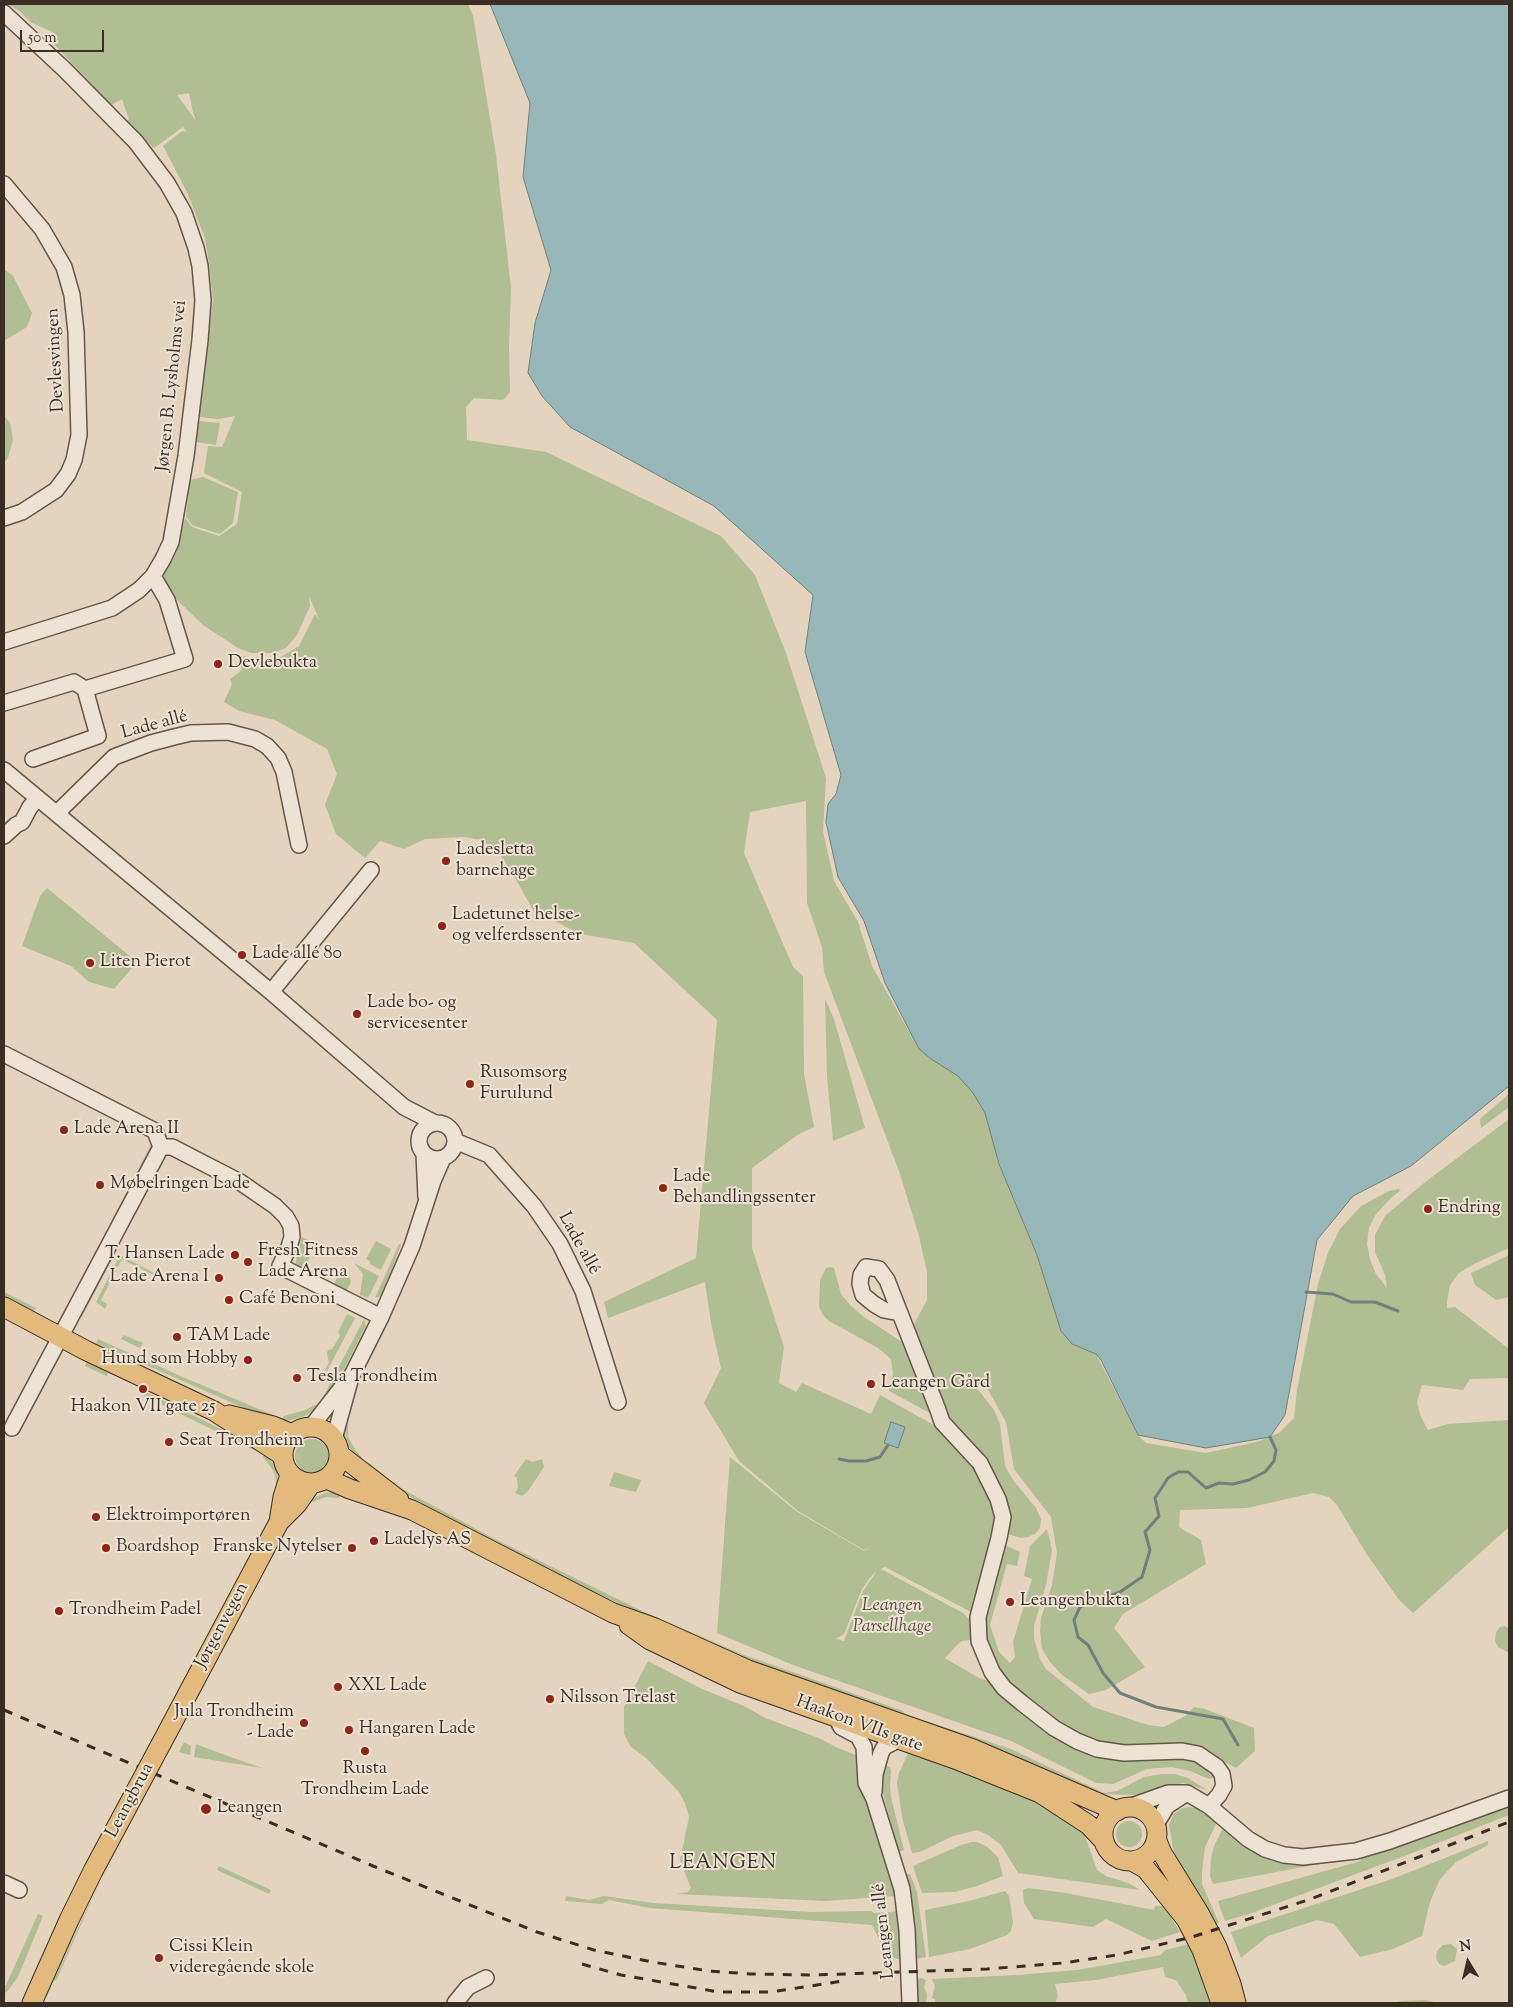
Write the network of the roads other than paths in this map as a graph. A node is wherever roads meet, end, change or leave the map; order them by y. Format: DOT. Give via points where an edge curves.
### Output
graph roads {
  1 [pos="4,13"];
  2 [pos="4,184"];
  3 [pos="4,518"];
  4 [pos="153,576"];
  5 [pos="4,642"];
  6 [pos="85,689"];
  7 [pos="4,703"];
  8 [pos="33,759"];
  9 [pos="4,770"];
  10 [pos="38,799"];
  11 [pos="57,813"];
  12 [pos="4,836"];
  13 [pos="299,845"];
  14 [pos="371,870"];
  15 [pos="271,992"];
  16 [pos="4,1054"];
  17 [pos="427,1126"];
  18 [pos="455,1141"];
  19 [pos="161,1146"];
  20 [pos="424,1154"];
  21 [pos="443,1158"];
  22 [pos="426,1205"];
  23 [pos="4,1308"];
  24 [pos="900,1313"];
  25 [pos="381,1316"];
  26 [pos="59,1336"];
  27 [pos="350,1377"];
  28 [pos="618,1402"];
  29 [pos="214,1411"];
  30 [pos="311,1427"];
  31 [pos="12,1428"];
  32 [pos="292,1434"];
  33 [pos="337,1446"];
  34 [pos="282,1455"];
  35 [pos="290,1475"];
  36 [pos="319,1481"];
  37 [pos="412,1510"];
  38 [pos="279,1522"];
  39 [pos="613,1613"];
  40 [pos="836,1717"];
  41 [pos="168,1731"];
  42 [pos="898,1740"];
  43 [pos="1187,1793"];
  44 [pos="1509,1798"];
  45 [pos="874,1799"];
  46 [pos="1209,1806"];
  47 [pos="1122,1809"];
  48 [pos="1156,1833"];
  49 [pos="1103,1840"];
  50 [pos="1132,1861"];
  51 [pos="4,1883"];
  52 [pos="18,1890"];
  53 [pos="486,1978"];
  54 [pos="32,2003"];
  55 [pos="455,2003"];
  56 [pos="910,2003"];
  57 [pos="1221,2003"];
  58 [pos="1236,2003"];
  1 -- 4 [label="street, Jørgen B. Lysholms vei" via="136,142 176,198 196,248 203,300 186,456 172,542"];
  2 -- 3 [label="street, Devlesvingen" via="42,230 64,267 72,294 76,332 79,435 74,460 56,490 22,512"];
  4 -- 5 [label="street, Jørgen B. Lysholms vei" via="112,608"];
  4 -- 6 [label="street" via="167,600 185,658"];
  6 -- 7 [label="street" via="74,682"];
  6 -- 8 [label="street" via="98,736"];
  9 -- 10 [label="street"];
  10 -- 11 [label="street"];
  10 -- 12 [label="street" via="22,822"];
  11 -- 13 [label="street, Lade allé" via="114,757 183,735 228,732 255,739 278,758 284,772"];
  11 -- 15 [label="street"];
  14 -- 15 [label="street"];
  15 -- 17 [label="street"];
  16 -- 19 [label="street" via="155,1131"];
  17 -- 18 [label="street" via="438,1122 448,1126"];
  17 -- 20 [label="street" via="418,1142"];
  18 -- 21 [label="street" via="452,1151"];
  18 -- 28 [label="street, Lade allé" via="489,1155 534,1206 560,1244 583,1291"];
  19 -- 25 [label="street" via="172,1147 240,1182 275,1206 291,1226 292,1237 280,1266"];
  19 -- 26 [label="street"];
  20 -- 21 [label="street"];
  20 -- 22 [label="street"];
  21 -- 22 [label="street"];
  22 -- 25 [label="street"];
  23 -- 26 [label="main road"];
  24 -- 46 [label="street" via="942,1422 980,1463 998,1499 1002,1517 1000,1538 978,1617 979,1641 992,1672 1004,1688 1054,1728 1097,1749 1124,1753 1182,1751 1198,1754 1222,1774 1224,1786"];
  25 -- 27 [label="street"];
  26 -- 29 [label="main road"];
  26 -- 31 [label="street"];
  27 -- 30 [label="street"];
  27 -- 33 [label="street"];
  29 -- 32 [label="main road"];
  29 -- 34 [label="main road"];
  30 -- 32 [label="main road"];
  30 -- 33 [label="main road" via="324,1430"];
  32 -- 34 [label="main road"];
  33 -- 36 [label="main road" via="338,1464 334,1472"];
  33 -- 37 [label="main road, Haakon VIIs gate"];
  34 -- 35 [label="main road"];
  35 -- 36 [label="main road" via="296,1480"];
  35 -- 38 [label="main road, Jørgenvegen"];
  36 -- 37 [label="main road, Haakon VIIs gate"];
  36 -- 38 [label="main road, Jørgenvegen"];
  37 -- 39 [label="main road, Haakon VIIs gate"];
  38 -- 41 [label="main road, Jørgenvegen"];
  39 -- 40 [label="main road, Haakon VIIs gate" via="650,1640 740,1683"];
  39 -- 47 [label="main road, Haakon VIIs gate" via="655,1628 748,1670 973,1749"];
  40 -- 42 [label="main road, Haakon VIIs gate"];
  40 -- 45 [label="street, Leangen allé" via="841,1727 858,1736 864,1747 866,1783"];
  41 -- 54 [label="main road, Leangbrua, bridge" via="93,1870"];
  42 -- 45 [label="street, Leangen allé" via="884,1747 881,1753 875,1774"];
  42 -- 49 [label="main road, Haakon VIIs gate" via="1040,1793 1089,1825"];
  43 -- 46 [label="street"];
  43 -- 47 [label="street" via="1168,1793"];
  43 -- 48 [label="street" via="1167,1806"];
  44 -- 46 [label="street" via="1356,1851 1304,1857 1265,1850"];
  45 -- 56 [label="street, Leangen allé" via="902,1890"];
  47 -- 48 [label="main road" via="1133,1808 1147,1814"];
  47 -- 49 [label="main road" via="1105,1823"];
  48 -- 50 [label="main road" via="1146,1856"];
  48 -- 58 [label="main road" via="1162,1853 1217,1947"];
  49 -- 50 [label="main road" via="1117,1858"];
  50 -- 57 [label="main road" via="1146,1869 1186,1919 1202,1950"];
  51 -- 52 [label="street"];
  53 -- 55 [label="street" via="468,1987"];
}
